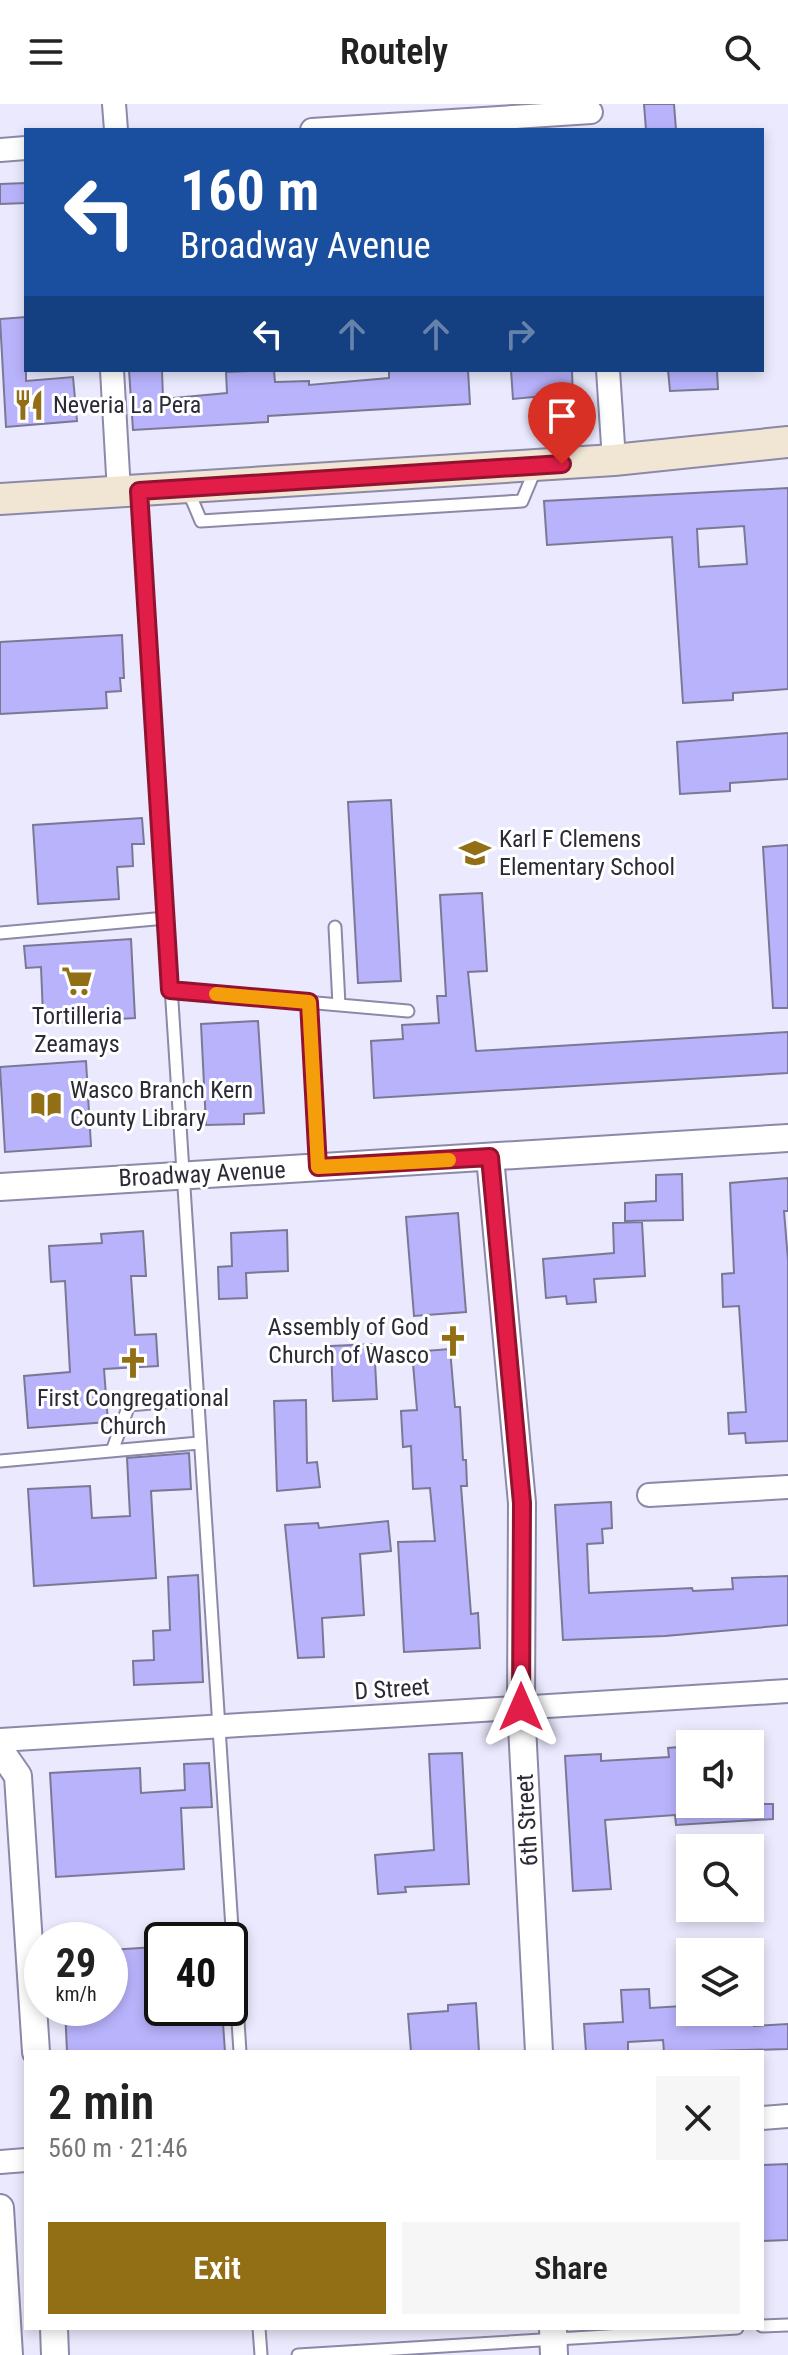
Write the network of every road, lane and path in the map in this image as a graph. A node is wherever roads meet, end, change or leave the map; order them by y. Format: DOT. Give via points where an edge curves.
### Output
graph roads {
  1 [pos="114,104"];
  2 [pos="591,115"];
  3 [pos="116,128"];
  4 [pos="349,128"];
  5 [pos="24,148"];
  6 [pos="0,150"];
  7 [pos="112,372"];
  8 [pos="608,372"];
  9 [pos="788,442"];
  10 [pos="614,460"];
  11 [pos="129,492"];
  12 [pos="0,499"];
  13 [pos="166,918"];
  14 [pos="335,927"];
  15 [pos="0,933"];
  16 [pos="170,990"];
  17 [pos="309,1002"];
  18 [pos="339,1005"];
  19 [pos="408,1011"];
  20 [pos="788,1138"];
  21 [pos="490,1157"];
  22 [pos="318,1167"];
  23 [pos="181,1175"];
  24 [pos="0,1187"];
  25 [pos="196,1399"];
  26 [pos="199,1443"];
  27 [pos="112,1451"];
  28 [pos="0,1461"];
  29 [pos="788,1487"];
  30 [pos="649,1495"];
  31 [pos="788,1691"];
  32 [pos="521,1707"];
  33 [pos="219,1727"];
  34 [pos="0,1740"];
  35 [pos="0,1750"];
  36 [pos="36,2050"];
  37 [pos="240,2050"];
  38 [pos="539,2050"];
  39 [pos="788,2116"];
  40 [pos="764,2118"];
  41 [pos="24,2160"];
  42 [pos="0,2162"];
  43 [pos="0,2208"];
  44 [pos="788,2325"];
  45 [pos="764,2326"];
  46 [pos="54,2330"];
  47 [pos="259,2330"];
  48 [pos="709,2330"];
  49 [pos="553,2341"];
  50 [pos="9,2355"];
  51 [pos="55,2355"];
  52 [pos="261,2355"];
  53 [pos="298,2355"];
  1 -- 3 [label="street"];
  2 -- 4 [label="street"];
  5 -- 6 [label="street"];
  7 -- 11 [label="street"];
  8 -- 10 [label="street"];
  9 -- 10 [label="main road"];
  10 -- 11 [label="main road"];
  11 -- 12 [label="main road"];
  11 -- 13 [label="lane"];
  13 -- 15 [label="lane"];
  13 -- 16 [label="lane"];
  14 -- 18 [label="lane"];
  16 -- 17 [label="lane"];
  16 -- 23 [label="lane"];
  17 -- 18 [label="lane"];
  17 -- 22 [label="lane"];
  18 -- 19 [label="lane"];
  20 -- 21 [label="street, Broadway Avenue"];
  21 -- 22 [label="street, Broadway Avenue"];
  21 -- 32 [label="street, 6th Street" via="522,1503"];
  22 -- 23 [label="street, Broadway Avenue"];
  23 -- 24 [label="street, Broadway Avenue"];
  23 -- 25 [label="lane"];
  25 -- 26 [label="lane"];
  25 -- 27 [label="lane" via="129,1405"];
  26 -- 27 [label="lane"];
  26 -- 33 [label="lane"];
  27 -- 28 [label="lane"];
  29 -- 30 [label="street"];
  31 -- 32 [label="street, D Street"];
  32 -- 33 [label="street, D Street"];
  32 -- 38 [label="street, 6th Street"];
  33 -- 34 [label="street, D Street"];
  33 -- 37 [label="lane"];
  35 -- 36 [label="street" via="18,1776"];
  39 -- 40 [label="street"];
  41 -- 42 [label="street"];
  43 -- 50 [label="street"];
  44 -- 45 [label="lane"];
  46 -- 51 [label="street"];
  47 -- 52 [label="lane"];
  48 -- 49 [label="lane"];
  49 -- 53 [label="lane"];
}
